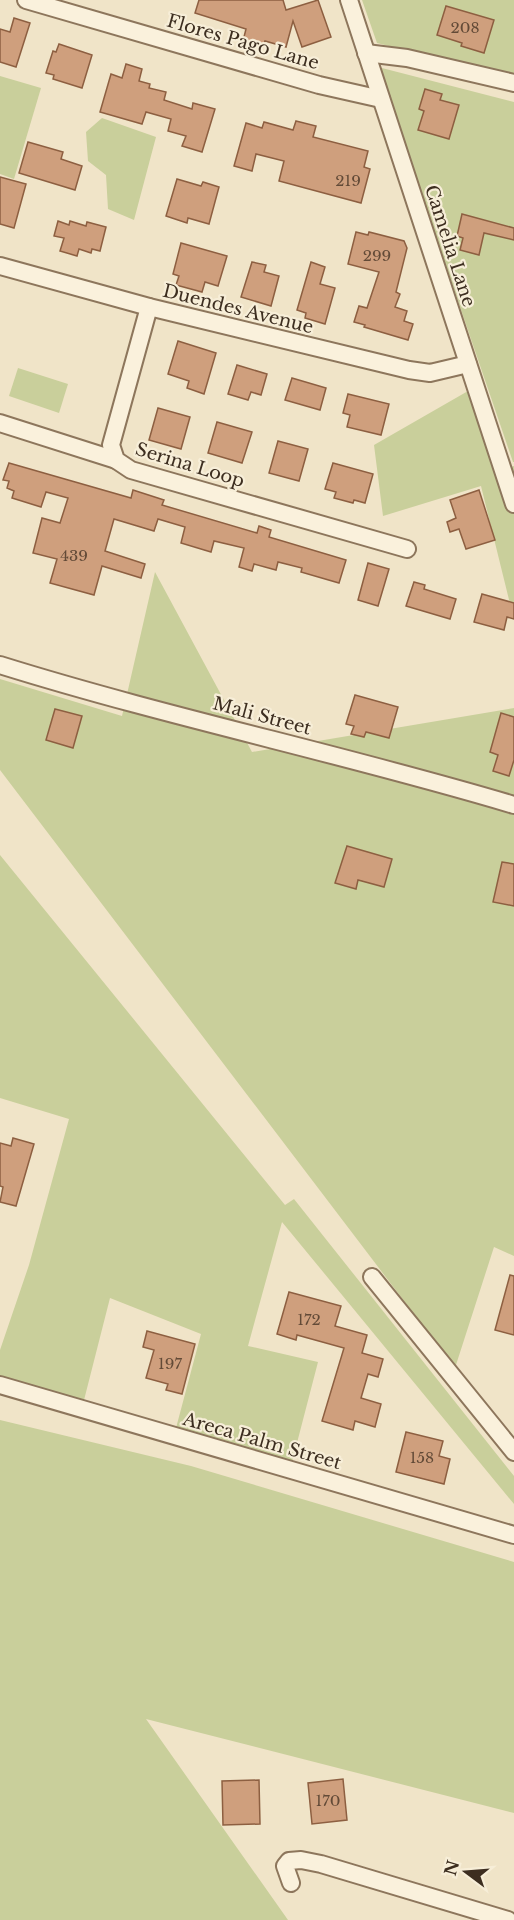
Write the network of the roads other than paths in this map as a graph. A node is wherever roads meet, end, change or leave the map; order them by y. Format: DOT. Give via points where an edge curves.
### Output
graph roads {
  1 [pos="26,0"];
  2 [pos="349,0"];
  3 [pos="366,53"];
  4 [pos="514,83"];
  5 [pos="381,99"];
  6 [pos="0,266"];
  7 [pos="149,307"];
  8 [pos="468,364"];
  9 [pos="0,423"];
  10 [pos="116,460"];
  11 [pos="514,504"];
  12 [pos="407,549"];
  13 [pos="0,665"];
  14 [pos="514,805"];
  15 [pos="372,1277"];
  16 [pos="0,1385"];
  17 [pos="514,1452"];
  18 [pos="514,1535"];
  19 [pos="291,1883"];
  20 [pos="508,1920"];
  1 -- 5 [label="street, Flores Pago Lane" via="319,85"];
  2 -- 3 [label="street, Camelia Lane"];
  3 -- 4 [label="street" via="407,58"];
  3 -- 5 [label="street, Camelia Lane"];
  5 -- 8 [label="street, Camelia Lane"];
  6 -- 7 [label="street, Duendes Avenue"];
  7 -- 8 [label="street, Duendes Avenue" via="409,370 430,373"];
  7 -- 10 [label="street, Serina Loop" via="111,445"];
  8 -- 11 [label="street, Camelia Lane"];
  9 -- 10 [label="street"];
  10 -- 12 [label="street, Serina Loop" via="131,470"];
  13 -- 14 [label="street, Mali Street" via="69,687"];
  15 -- 17 [label="street"];
  16 -- 18 [label="street, Areca Palm Street"];
  19 -- 20 [label="street" via="285,1866 289,1861 300,1860"];
}
